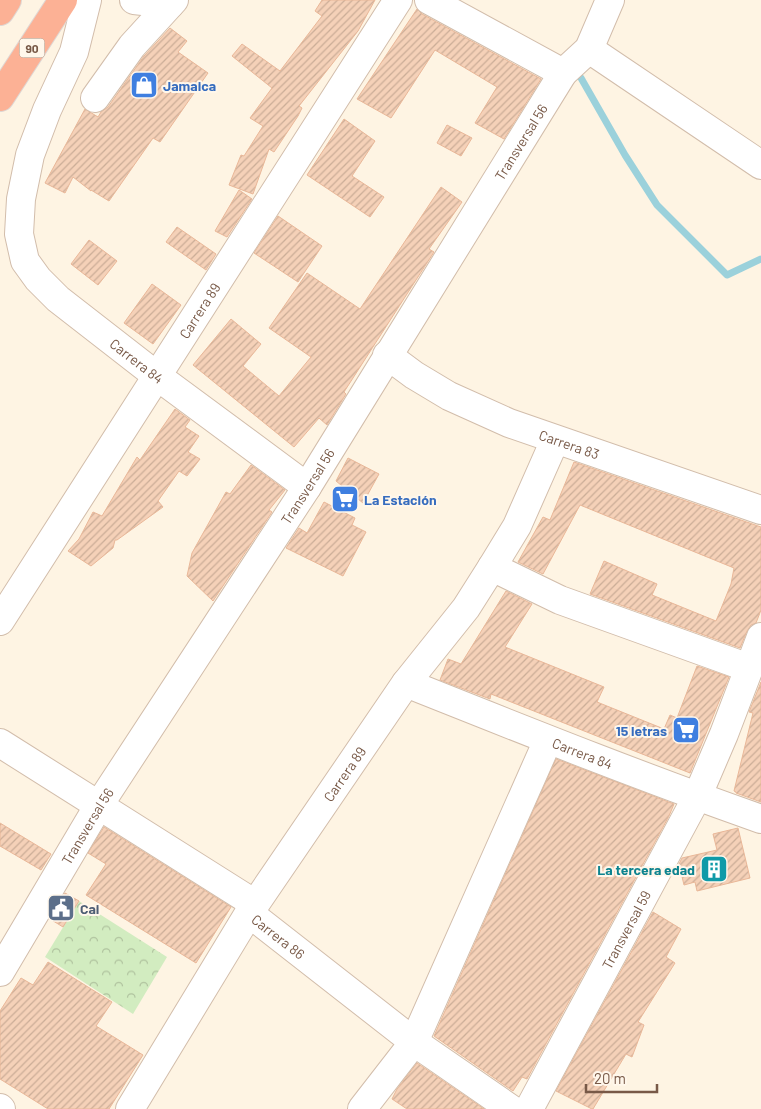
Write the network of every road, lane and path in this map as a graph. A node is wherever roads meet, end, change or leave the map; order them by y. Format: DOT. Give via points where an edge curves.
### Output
graph roads {
  1 [pos="7,0"];
  2 [pos="64,0"];
  3 [pos="87,0"];
  4 [pos="134,0"];
  5 [pos="398,0"];
  6 [pos="429,0"];
  7 [pos="610,0"];
  8 [pos="172,2"];
  9 [pos="0,10"];
  10 [pos="589,49"];
  11 [pos="563,73"];
  12 [pos="0,97"];
  13 [pos="95,98"];
  14 [pos="760,169"];
  15 [pos="11,194"];
  16 [pos="387,355"];
  17 [pos="157,376"];
  18 [pos="555,440"];
  19 [pos="307,487"];
  20 [pos="761,510"];
  21 [pos="492,567"];
  22 [pos="0,621"];
  23 [pos="761,637"];
  24 [pos="749,668"];
  25 [pos="406,684"];
  26 [pos="548,740"];
  27 [pos="0,743"];
  28 [pos="697,797"];
  29 [pos="99,805"];
  30 [pos="761,819"];
  31 [pos="252,909"];
  32 [pos="0,972"];
  33 [pos="414,1042"];
  34 [pos="532,1107"];
  35 [pos="130,1109"];
  36 [pos="362,1109"];
  1 -- 9 [label="highway"];
  2 -- 12 [label="highway, 90"];
  3 -- 15 [label="street, Carrera 84" via="74,52"];
  4 -- 8 [label="street"];
  5 -- 17 [label="street, Carrera 89"];
  6 -- 11 [label="street"];
  7 -- 10 [label="street, Transversal 56"];
  8 -- 13 [label="street" via="132,46"];
  10 -- 11 [label="street, Transversal 56"];
  10 -- 14 [label="street"];
  11 -- 16 [label="street, Transversal 56"];
  15 -- 17 [label="street, Carrera 84" via="25,261 38,280"];
  16 -- 18 [label="street, Carrera 83" via="449,396"];
  16 -- 19 [label="street, Transversal 56"];
  17 -- 19 [label="street, Carrera 84"];
  17 -- 22 [label="street, Carrera 89"];
  18 -- 20 [label="street, Carrera 83"];
  18 -- 21 [label="street, Carrera 89" via="517,526"];
  19 -- 29 [label="street, Transversal 56"];
  21 -- 24 [label="street" via="560,600"];
  21 -- 25 [label="street, Carrera 89" via="466,608"];
  23 -- 24 [label="street, Transversal 59"];
  24 -- 28 [label="street, Transversal 59"];
  25 -- 26 [label="street, Carrera 84"];
  25 -- 31 [label="street, Carrera 89"];
  26 -- 28 [label="street, Carrera 84"];
  26 -- 33 [label="street"];
  27 -- 29 [label="street, Carrera 86"];
  28 -- 30 [label="street, Carrera 84"];
  28 -- 34 [label="street, Transversal 59"];
  29 -- 31 [label="street, Carrera 86"];
  29 -- 32 [label="street, Transversal 56"];
  31 -- 33 [label="street, Carrera 86"];
  31 -- 35 [label="street, Carrera 89"];
  33 -- 34 [label="street, Carrera 86"];
  33 -- 36 [label="street"];
}
